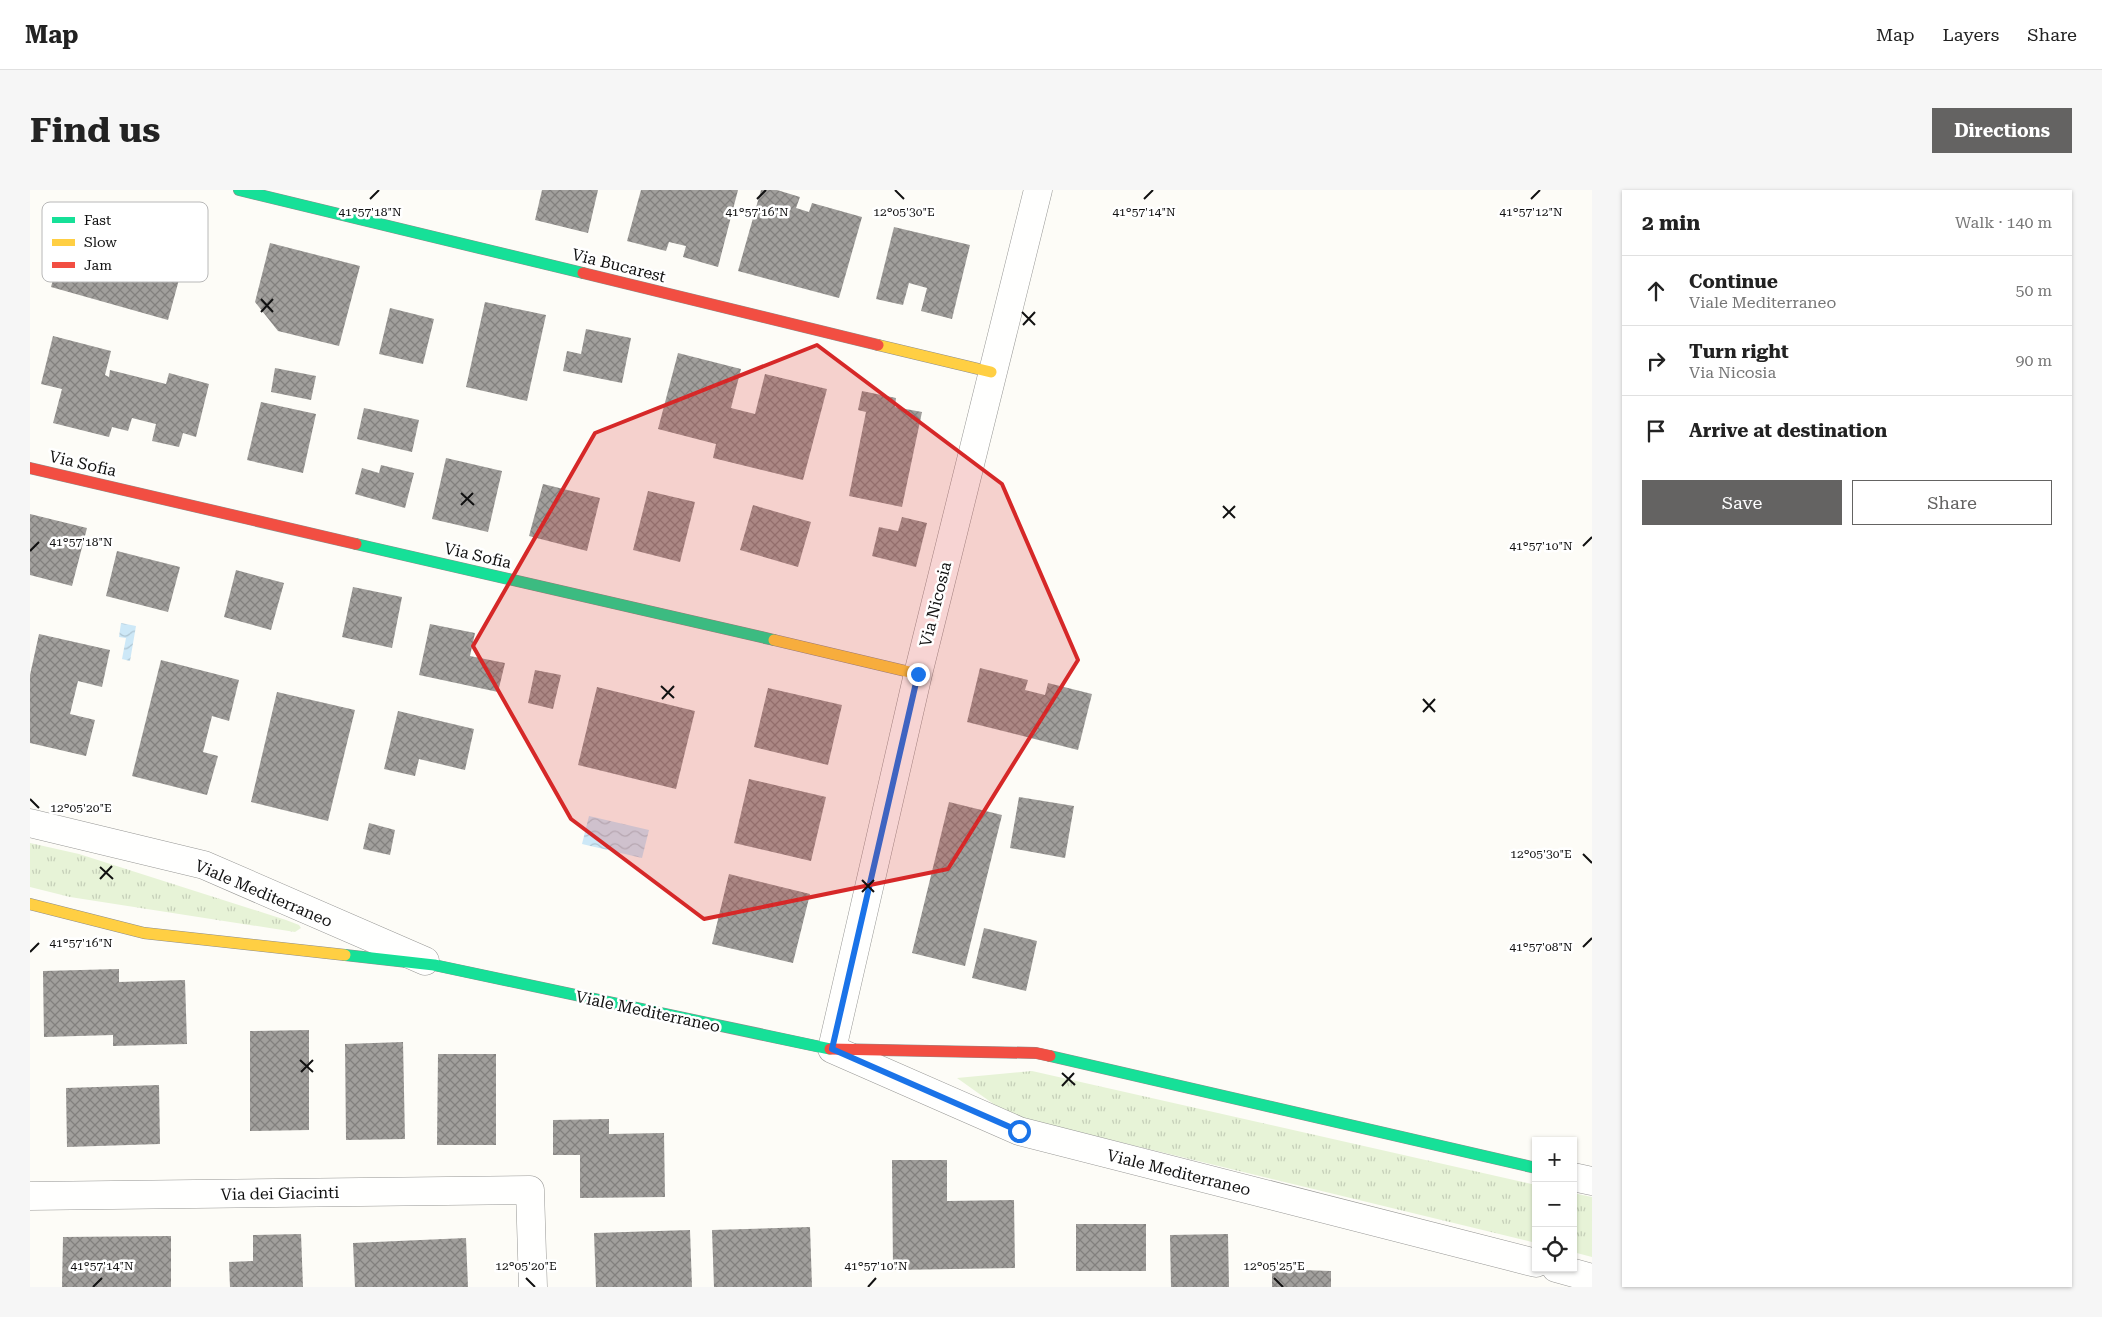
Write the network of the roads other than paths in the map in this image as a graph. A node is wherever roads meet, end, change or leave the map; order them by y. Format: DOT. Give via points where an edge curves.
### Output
graph roads {
  1 [pos="239,190"];
  2 [pos="1038,190"];
  3 [pos="991,372"];
  4 [pos="30,468"];
  5 [pos="918,674"];
  6 [pos="30,823"];
  7 [pos="30,904"];
  8 [pos="434,965"];
  9 [pos="832,1049"];
  10 [pos="1532,1167"];
  11 [pos="1577,1178"];
  12 [pos="1592,1182"];
  13 [pos="30,1196"];
  14 [pos="1532,1262"];
  15 [pos="1570,1272"];
  16 [pos="1592,1278"];
  17 [pos="532,1287"];
  1 -- 3 [label="street, Via Bucarest"];
  2 -- 3 [label="street, Via Nicosia"];
  3 -- 5 [label="street, Via Nicosia"];
  4 -- 5 [label="street, Via Sofia"];
  5 -- 9 [label="street, Via Nicosia"];
  6 -- 8 [label="street, Viale Mediterraneo" via="204,865"];
  7 -- 8 [label="street, Viale Mediterraneo" via="144,933"];
  8 -- 9 [label="street, Viale Mediterraneo"];
  9 -- 10 [label="street, Viale Mediterraneo" via="1036,1053"];
  9 -- 14 [label="street, Viale Mediterraneo" via="1019,1131"];
  11 -- 12 [label="street"];
  13 -- 17 [label="street, Via dei Giacinti" via="530,1190"];
  15 -- 16 [label="street"];
}
